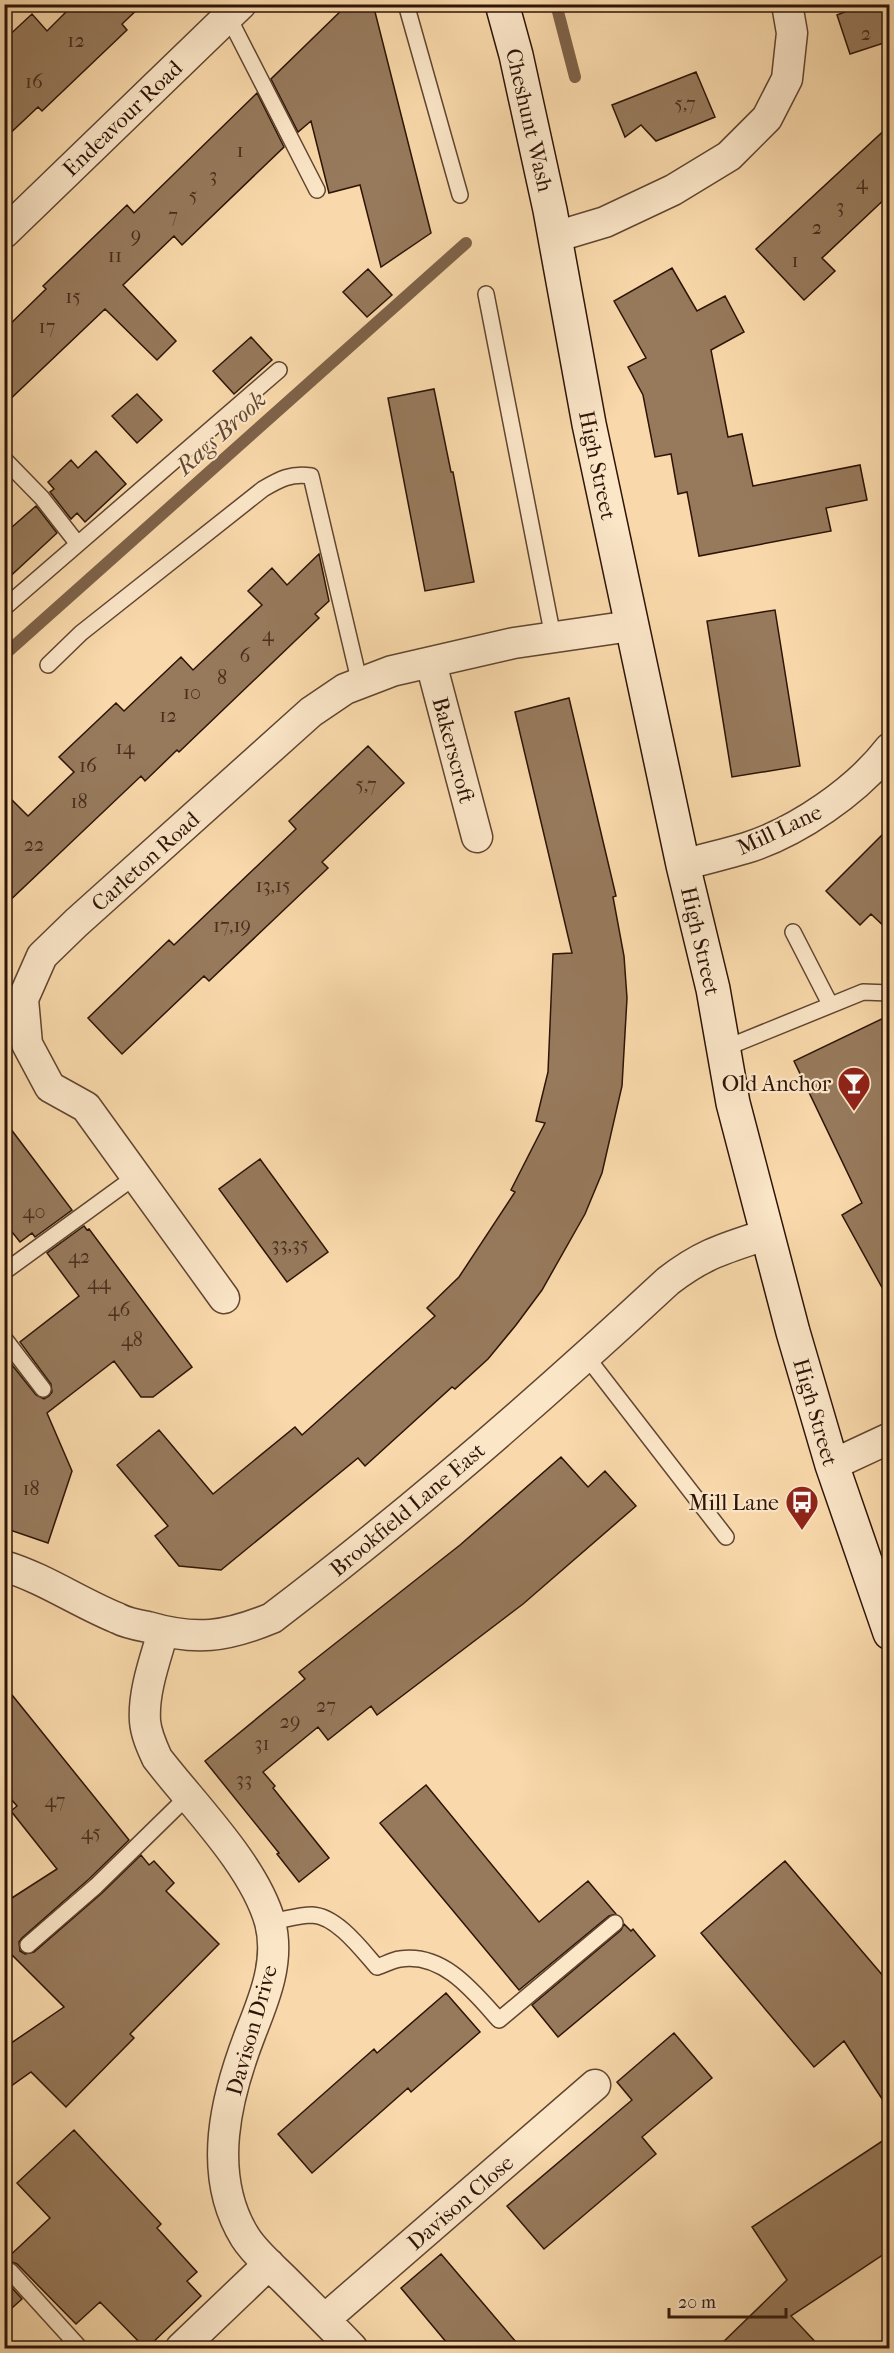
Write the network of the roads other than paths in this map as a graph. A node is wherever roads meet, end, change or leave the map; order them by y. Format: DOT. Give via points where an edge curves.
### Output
graph roads {
  1 [pos="406,4"];
  2 [pos="502,4"];
  3 [pos="787,4"];
  4 [pos="234,10"];
  5 [pos="317,190"];
  6 [pos="460,195"];
  7 [pos="4,233"];
  8 [pos="555,237"];
  9 [pos="486,294"];
  10 [pos="279,370"];
  11 [pos="4,459"];
  12 [pos="77,543"];
  13 [pos="4,608"];
  14 [pos="632,626"];
  15 [pos="553,637"];
  16 [pos="430,663"];
  17 [pos="48,665"];
  18 [pos="360,684"];
  19 [pos="890,748"];
  20 [pos="477,837"];
  21 [pos="683,865"];
  22 [pos="793,932"];
  23 [pos="890,993"];
  24 [pos="830,1004"];
  25 [pos="14,1016"];
  26 [pos="723,1049"];
  27 [pos="136,1176"];
  28 [pos="768,1234"];
  29 [pos="4,1272"];
  30 [pos="224,1298"];
  31 [pos="4,1338"];
  32 [pos="586,1356"];
  33 [pos="43,1389"];
  34 [pos="890,1438"];
  35 [pos="832,1466"];
  36 [pos="726,1537"];
  37 [pos="4,1566"];
  38 [pos="163,1632"];
  39 [pos="890,1633"];
  40 [pos="187,1797"];
  41 [pos="270,1922"];
  42 [pos="615,1923"];
  43 [pos="28,1945"];
  44 [pos="595,2085"];
  45 [pos="269,2264"];
  46 [pos="10,2271"];
  47 [pos="325,2319"];
  48 [pos="80,2349"];
  49 [pos="181,2349"];
  50 [pos="352,2349"];
  1 -- 6 [label="lane"];
  2 -- 8 [label="main road, Cheshunt Wash"];
  3 -- 8 [label="street" via="792,33 787,79 767,118 729,156 673,190 605,222"];
  4 -- 5 [label="lane"];
  4 -- 7 [label="street, Endeavour Road"];
  8 -- 14 [label="main road, High Street"];
  9 -- 15 [label="lane"];
  10 -- 12 [label="lane"];
  11 -- 12 [label="lane" via="42,498"];
  12 -- 13 [label="lane"];
  14 -- 15 [label="street, Carleton Road"];
  14 -- 21 [label="main road, High Street"];
  15 -- 16 [label="street, Carleton Road"];
  16 -- 18 [label="street, Carleton Road" via="392,671"];
  16 -- 20 [label="street, Bakerscroft"];
  17 -- 18 [label="lane" via="81,633 263,489 297,474 311,476"];
  18 -- 25 [label="street, Carleton Road" via="345,689 311,712 69,929 42,956"];
  19 -- 21 [label="street, Mill Lane" via="868,775 812,818 748,847"];
  21 -- 26 [label="main road, High Street"];
  22 -- 24 [label="lane"];
  23 -- 24 [label="lane" via="863,992"];
  24 -- 26 [label="lane"];
  25 -- 27 [label="street, Carleton Road" via="50,1087 86,1107"];
  26 -- 28 [label="main road, High Street" via="733,1103"];
  27 -- 29 [label="lane"];
  27 -- 30 [label="street, Carleton Road"];
  28 -- 32 [label="street, Brookfield Lane East" via="691,1263"];
  28 -- 35 [label="main road, High Street"];
  31 -- 33 [label="lane"];
  32 -- 36 [label="lane"];
  32 -- 38 [label="street, Brookfield Lane East" via="414,1505 272,1618 220,1635 192,1637"];
  34 -- 35 [label="street"];
  35 -- 39 [label="main road, High Street"];
  37 -- 38 [label="street, Brookfield Lane East" via="29,1574 118,1619"];
  38 -- 40 [label="street, Davison Drive" via="146,1697 145,1723 157,1758"];
  40 -- 41 [label="street, Davison Drive" via="233,1852 256,1888"];
  40 -- 43 [label="lane" via="96,1886"];
  41 -- 42 [label="lane" via="313,1915 349,1935 377,1967 400,1959 435,1964 455,1975 499,2020"];
  41 -- 45 [label="street, Davison Drive" via="274,1946 267,1991 235,2080 222,2154 225,2189 236,2218 246,2239"];
  44 -- 47 [label="street, Davison Close"];
  45 -- 47 [label="street, Davison Drive"];
  45 -- 49 [label="street"];
  46 -- 48 [label="lane"];
  47 -- 50 [label="street, Davison Drive"];
}
